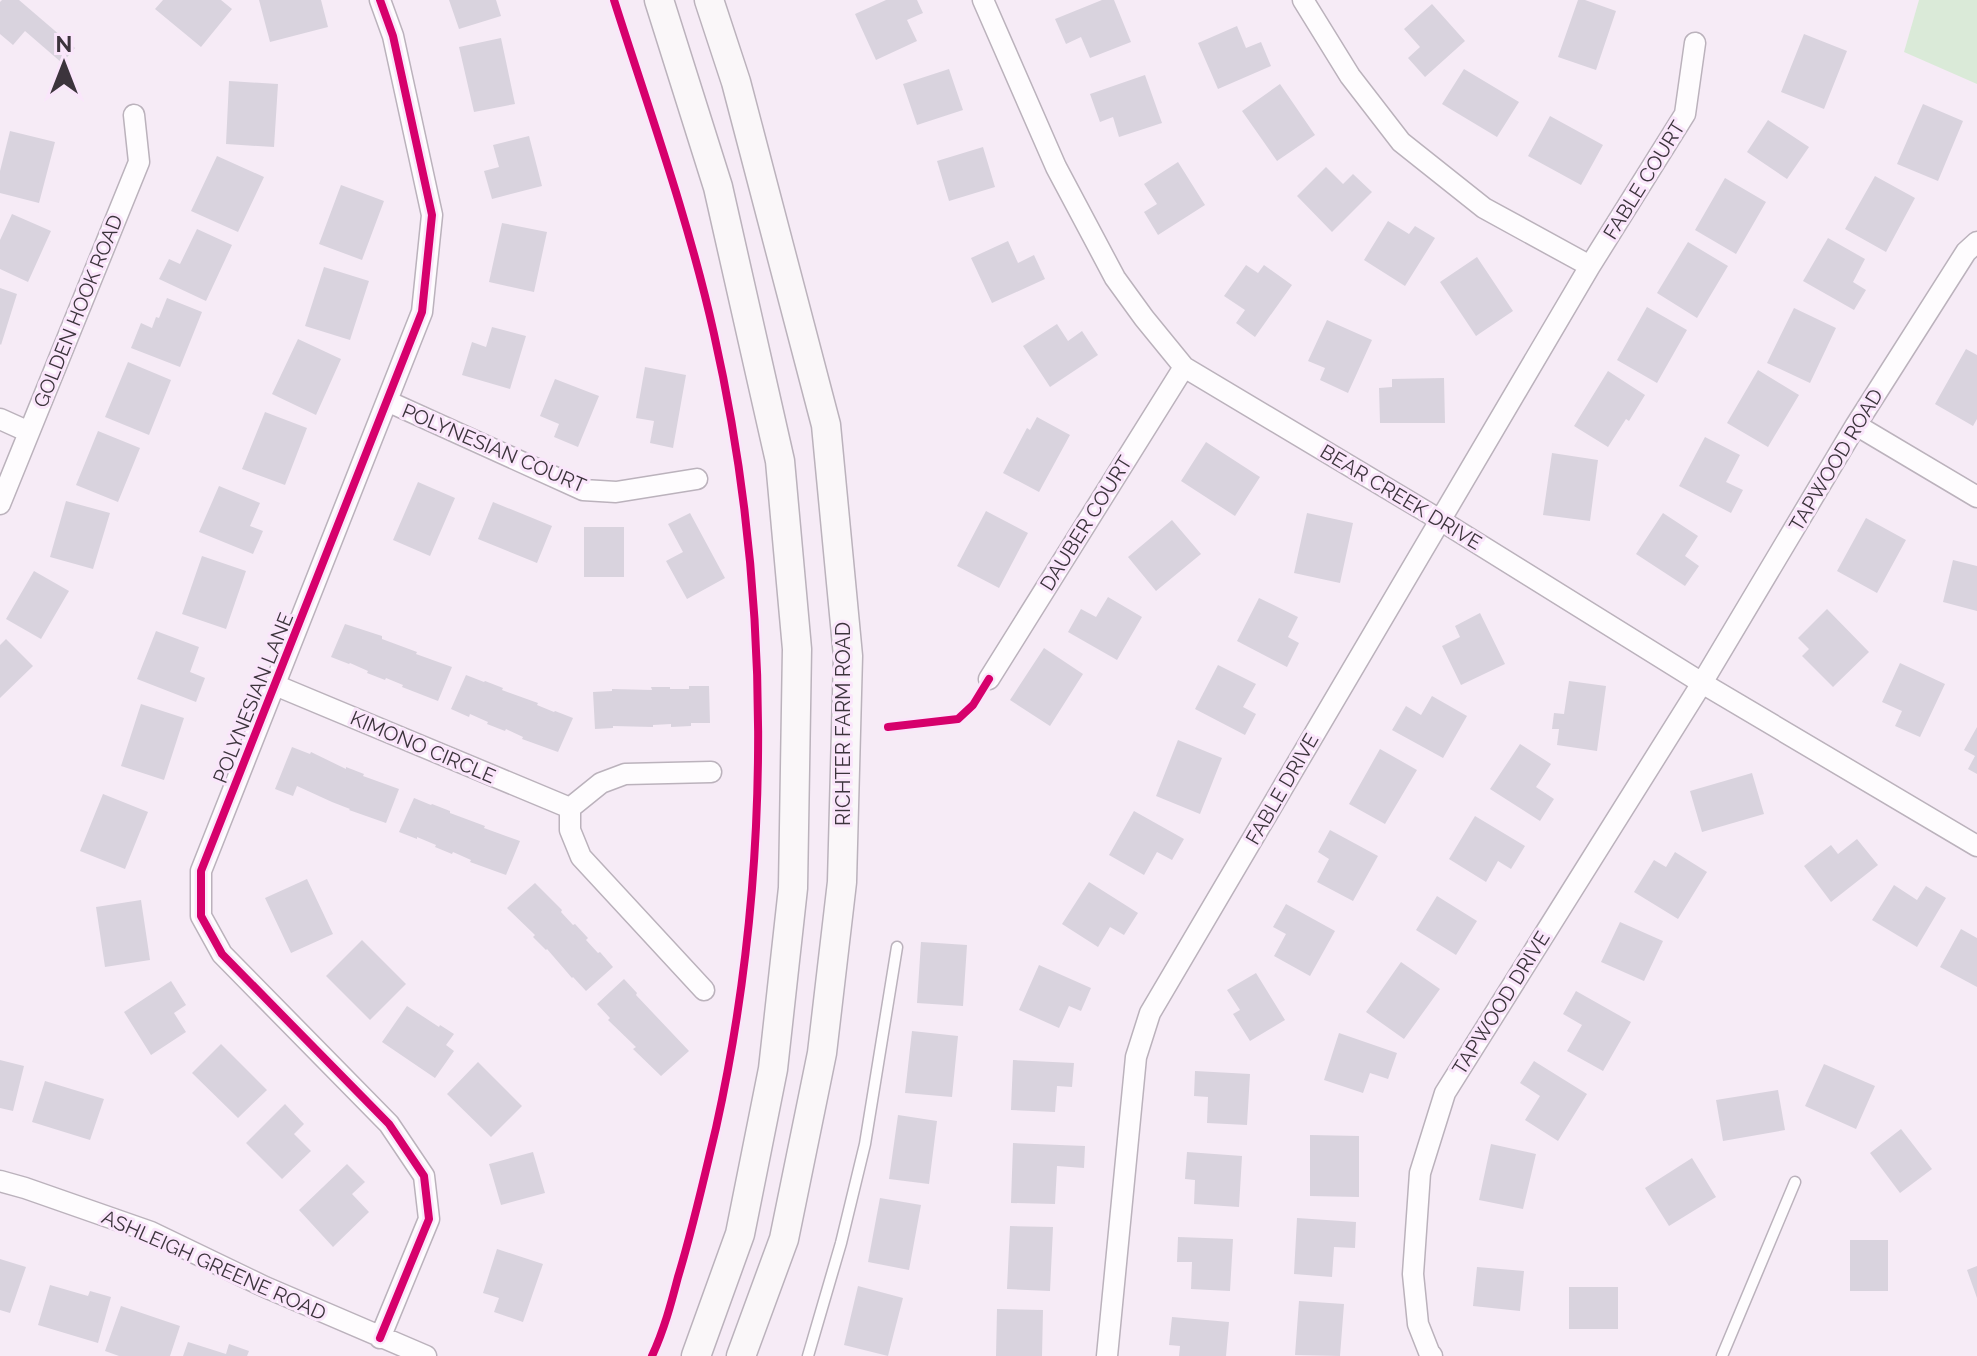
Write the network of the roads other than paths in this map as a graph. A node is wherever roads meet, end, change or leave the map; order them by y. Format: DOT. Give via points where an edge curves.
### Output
graph roads {
  1 [pos="380,0"];
  2 [pos="659,0"];
  3 [pos="709,0"];
  4 [pos="983,0"];
  5 [pos="1303,0"];
  6 [pos="1695,43"];
  7 [pos="134,115"];
  8 [pos="1977,242"];
  9 [pos="1590,266"];
  10 [pos="1184,367"];
  11 [pos="387,401"];
  12 [pos="0,419"];
  13 [pos="1856,425"];
  14 [pos="29,432"];
  15 [pos="697,479"];
  16 [pos="1977,497"];
  17 [pos="0,504"];
  18 [pos="1440,520"];
  19 [pos="989,679"];
  20 [pos="1702,683"];
  21 [pos="275,685"];
  22 [pos="711,772"];
  23 [pos="570,808"];
  24 [pos="1977,846"];
  25 [pos="897,947"];
  26 [pos="704,990"];
  27 [pos="0,1181"];
  28 [pos="1795,1182"];
  29 [pos="380,1338"];
  30 [pos="426,1356"];
  31 [pos="696,1356"];
  32 [pos="741,1356"];
  33 [pos="808,1356"];
  34 [pos="1107,1356"];
  35 [pos="1432,1356"];
  36 [pos="1722,1356"];
  1 -- 11 [label="street, POLYNESIAN LANE" via="393,36 432,215 422,312"];
  2 -- 31 [label="main road" via="718,187 780,461 797,649 793,888 773,1069 740,1234"];
  3 -- 32 [label="main road, RICHTER FARM ROAD" via="736,82 826,425 848,656 842,882 822,1053 784,1239"];
  4 -- 10 [label="street, BEAR CREEK DRIVE" via="1056,167 1115,278"];
  5 -- 9 [label="street" via="1350,76 1401,142 1484,208"];
  6 -- 9 [label="street, FABLE COURT" via="1685,114"];
  7 -- 14 [label="street, GOLDEN HOOK ROAD" via="139,162"];
  8 -- 13 [label="street, TAPWOOD ROAD"];
  9 -- 18 [label="street, FABLE DRIVE"];
  10 -- 18 [label="street, BEAR CREEK DRIVE"];
  10 -- 19 [label="street, DAUBER COURT"];
  11 -- 15 [label="street, POLYNESIAN COURT" via="583,490 616,492"];
  11 -- 21 [label="street, POLYNESIAN LANE"];
  12 -- 14 [label="street"];
  13 -- 16 [label="street"];
  13 -- 20 [label="street, TAPWOOD ROAD"];
  14 -- 17 [label="street, GOLDEN HOOK ROAD"];
  18 -- 20 [label="street, BEAR CREEK DRIVE"];
  18 -- 34 [label="street, FABLE DRIVE" via="1150,1013 1136,1057"];
  20 -- 24 [label="street, BEAR CREEK DRIVE"];
  20 -- 35 [label="street, TAPWOOD DRIVE" via="1445,1093 1420,1173 1413,1274 1418,1324"];
  21 -- 23 [label="street, KIMONO CIRCLE"];
  21 -- 29 [label="street, POLYNESIAN LANE" via="201,871 201,916 222,954 389,1124 424,1176 429,1219"];
  22 -- 23 [label="street" via="625,774 601,783"];
  23 -- 26 [label="street" via="570,830 581,857"];
  25 -- 33 [label="lane" via="865,1144"];
  27 -- 29 [label="street, ASHLEIGH GREENE ROAD" via="151,1232"];
  28 -- 36 [label="lane"];
  29 -- 30 [label="street, ASHLEIGH GREENE ROAD"];
}
